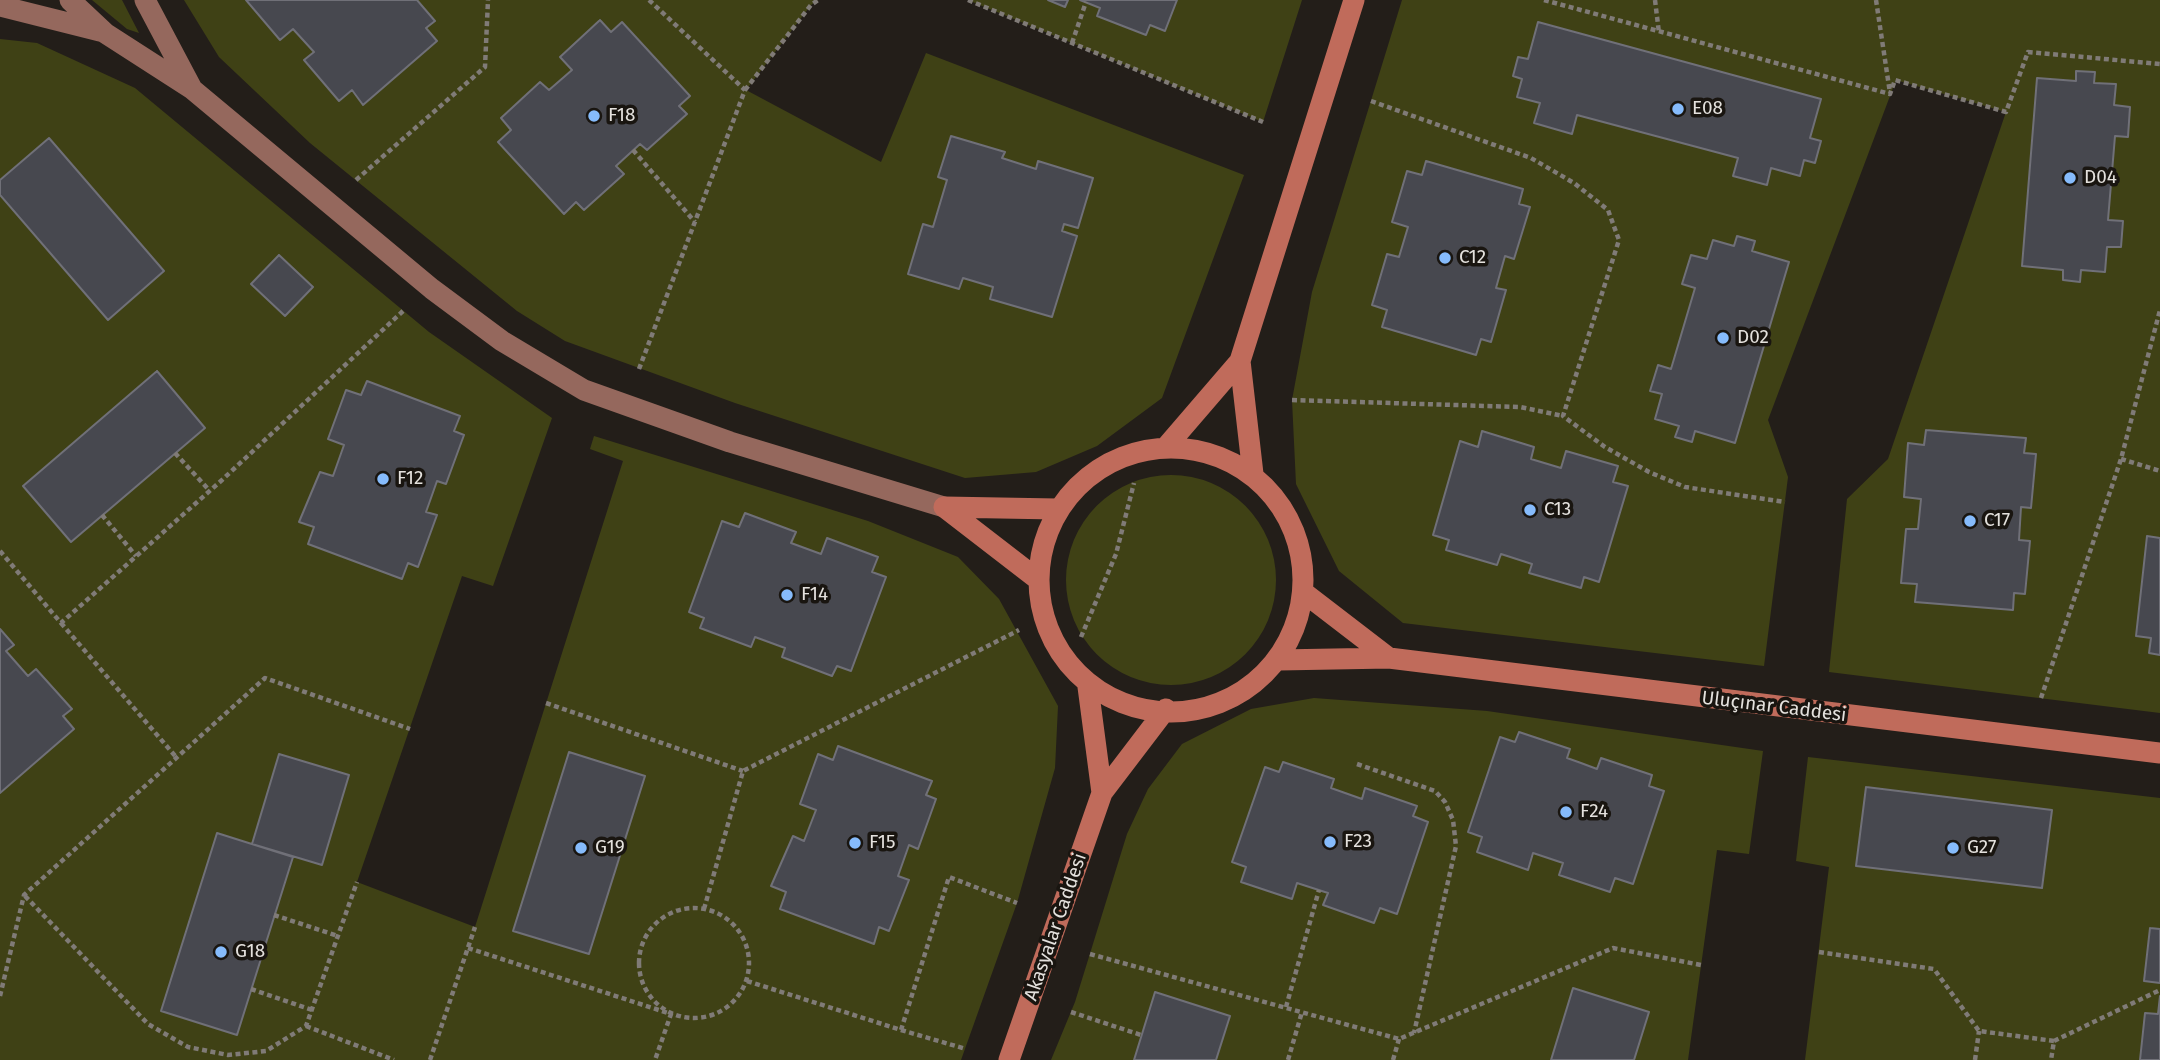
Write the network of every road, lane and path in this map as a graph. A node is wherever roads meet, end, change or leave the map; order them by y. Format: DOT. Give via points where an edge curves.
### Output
graph roads {
  1 [pos="70,0"];
  2 [pos="488,0"];
  3 [pos="649,0"];
  4 [pos="818,0"];
  5 [pos="968,0"];
  6 [pos="1354,0"];
  7 [pos="1544,0"];
  8 [pos="1655,0"];
  9 [pos="1876,0"];
  10 [pos="144,1"];
  11 [pos="1086,2"];
  12 [pos="0,6"];
  13 [pos="106,33"];
  14 [pos="1659,33"];
  15 [pos="1072,43"];
  16 [pos="2160,64"];
  17 [pos="1887,76"];
  18 [pos="1895,80"];
  19 [pos="192,89"];
  20 [pos="746,90"];
  21 [pos="1890,94"];
  22 [pos="1371,101"];
  23 [pos="1263,122"];
  24 [pos="633,150"];
  25 [pos="356,180"];
  26 [pos="695,222"];
  27 [pos="2160,310"];
  28 [pos="403,311"];
  29 [pos="1240,361"];
  30 [pos="639,369"];
  31 [pos="1292,400"];
  32 [pos="1563,416"];
  33 [pos="1166,447"];
  34 [pos="175,453"];
  35 [pos="2121,459"];
  36 [pos="2160,471"];
  37 [pos="1253,474"];
  38 [pos="1133,483"];
  39 [pos="209,490"];
  40 [pos="1785,502"];
  41 [pos="944,507"];
  42 [pos="1057,509"];
  43 [pos="102,515"];
  44 [pos="0,551"];
  45 [pos="136,556"];
  46 [pos="1036,578"];
  47 [pos="1307,596"];
  48 [pos="61,623"];
  49 [pos="1019,631"];
  50 [pos="1081,636"];
  51 [pos="1388,658"];
  52 [pos="1279,660"];
  53 [pos="1088,687"];
  54 [pos="2041,698"];
  55 [pos="546,703"];
  56 [pos="1166,709"];
  57 [pos="410,729"];
  58 [pos="2160,753"];
  59 [pos="176,757"];
  60 [pos="1357,765"];
  61 [pos="743,771"];
  62 [pos="1102,793"];
  63 [pos="357,882"];
  64 [pos="1319,890"];
  65 [pos="24,895"];
  66 [pos="1017,902"];
  67 [pos="705,909"];
  68 [pos="274,915"];
  69 [pos="475,928"];
  70 [pos="338,936"];
  71 [pos="468,948"];
  72 [pos="1819,952"];
  73 [pos="1090,954"];
  74 [pos="1701,965"];
  75 [pos="747,981"];
  76 [pos="251,989"];
  77 [pos="2160,990"];
  78 [pos="0,996"];
  79 [pos="1286,1008"];
  80 [pos="312,1010"];
  81 [pos="1070,1012"];
  82 [pos="1303,1012"];
  83 [pos="671,1014"];
  84 [pos="306,1026"];
  85 [pos="901,1030"];
  86 [pos="1979,1031"];
  87 [pos="1414,1033"];
  88 [pos="1141,1035"];
  89 [pos="1399,1039"];
  90 [pos="2054,1041"];
  91 [pos="966,1049"];
  92 [pos="394,1060"];
  93 [pos="430,1060"];
  94 [pos="655,1060"];
  95 [pos="1009,1060"];
  96 [pos="1288,1060"];
  97 [pos="1392,1060"];
  98 [pos="1975,1060"];
  99 [pos="2051,1060"];
  1 -- 13 [label="street"];
  2 -- 25 [label="path" via="485,67"];
  3 -- 20 [label="path"];
  4 -- 20 [label="path"];
  5 -- 15 [label="path"];
  6 -- 29 [label="main road"];
  7 -- 14 [label="path"];
  8 -- 14 [label="path"];
  9 -- 17 [label="path"];
  10 -- 19 [label="street"];
  11 -- 15 [label="path"];
  12 -- 13 [label="street"];
  13 -- 19 [label="street"];
  14 -- 21 [label="path"];
  15 -- 23 [label="path"];
  16 -- 18 [label="path" via="2028,52 2007,112"];
  17 -- 18 [label="path"];
  17 -- 21 [label="path"];
  18 -- 21 [label="path"];
  19 -- 41 [label="street" via="432,289 502,341 584,390 730,442"];
  20 -- 26 [label="path"];
  22 -- 32 [label="path" via="1531,159 1574,183 1608,210 1619,240"];
  24 -- 26 [label="path"];
  26 -- 30 [label="path"];
  27 -- 35 [label="path"];
  28 -- 39 [label="path"];
  29 -- 33 [label="main road"];
  29 -- 37 [label="main road"];
  31 -- 32 [label="path" via="1520,407"];
  32 -- 40 [label="path" via="1605,447 1685,487"];
  33 -- 37 [label="main road" via="1214,454"];
  33 -- 42 [label="main road" via="1125,455 1098,470"];
  34 -- 39 [label="path"];
  35 -- 36 [label="path"];
  35 -- 54 [label="path"];
  37 -- 47 [label="main road" via="1284,509 1295,530"];
  38 -- 50 [label="path" via="1116,554"];
  39 -- 45 [label="path"];
  41 -- 42 [label="main road"];
  41 -- 46 [label="main road"];
  42 -- 46 [label="main road" via="1042,544"];
  43 -- 45 [label="path"];
  44 -- 48 [label="path"];
  45 -- 48 [label="path"];
  46 -- 53 [label="main road" via="1049,632"];
  47 -- 51 [label="main road"];
  47 -- 52 [label="main road"];
  48 -- 59 [label="path"];
  49 -- 61 [label="path"];
  51 -- 52 [label="main road, Uluçınar Caddesi"];
  51 -- 58 [label="main road, Uluçınar Caddesi"];
  52 -- 56 [label="main road" via="1258,682 1213,704"];
  53 -- 56 [label="main road" via="1128,704"];
  53 -- 62 [label="main road"];
  55 -- 61 [label="path"];
  56 -- 62 [label="main road"];
  57 -- 59 [label="path" via="265,678"];
  59 -- 65 [label="path"];
  60 -- 87 [label="path" via="1435,791 1452,820 1456,846"];
  61 -- 67 [label="path"];
  62 -- 95 [label="main road, Akasyalar Caddesi"];
  63 -- 70 [label="path"];
  64 -- 79 [label="path"];
  65 -- 78 [label="path"];
  65 -- 84 [label="path" via="148,1024 188,1047 228,1055 266,1051"];
  66 -- 85 [label="path" via="949,877"];
  67 -- 75 [label="path" via="737,928 747,944"];
  67 -- 83 [label="path" via="670,914 645,938 640,955 643,981 656,1004"];
  68 -- 70 [label="path"];
  69 -- 71 [label="path"];
  70 -- 80 [label="path"];
  71 -- 83 [label="path"];
  71 -- 93 [label="path"];
  72 -- 86 [label="path" via="1934,969"];
  73 -- 79 [label="path"];
  74 -- 87 [label="path" via="1613,948"];
  75 -- 83 [label="path" via="738,998 724,1010 707,1017"];
  75 -- 85 [label="path"];
  76 -- 80 [label="path"];
  77 -- 90 [label="path"];
  79 -- 82 [label="path"];
  80 -- 84 [label="path"];
  81 -- 88 [label="path"];
  82 -- 89 [label="path"];
  82 -- 96 [label="path"];
  83 -- 94 [label="path"];
  84 -- 92 [label="path"];
  85 -- 91 [label="path"];
  86 -- 90 [label="path"];
  86 -- 98 [label="path"];
  87 -- 89 [label="path"];
  89 -- 97 [label="path"];
  90 -- 99 [label="path"];
}
